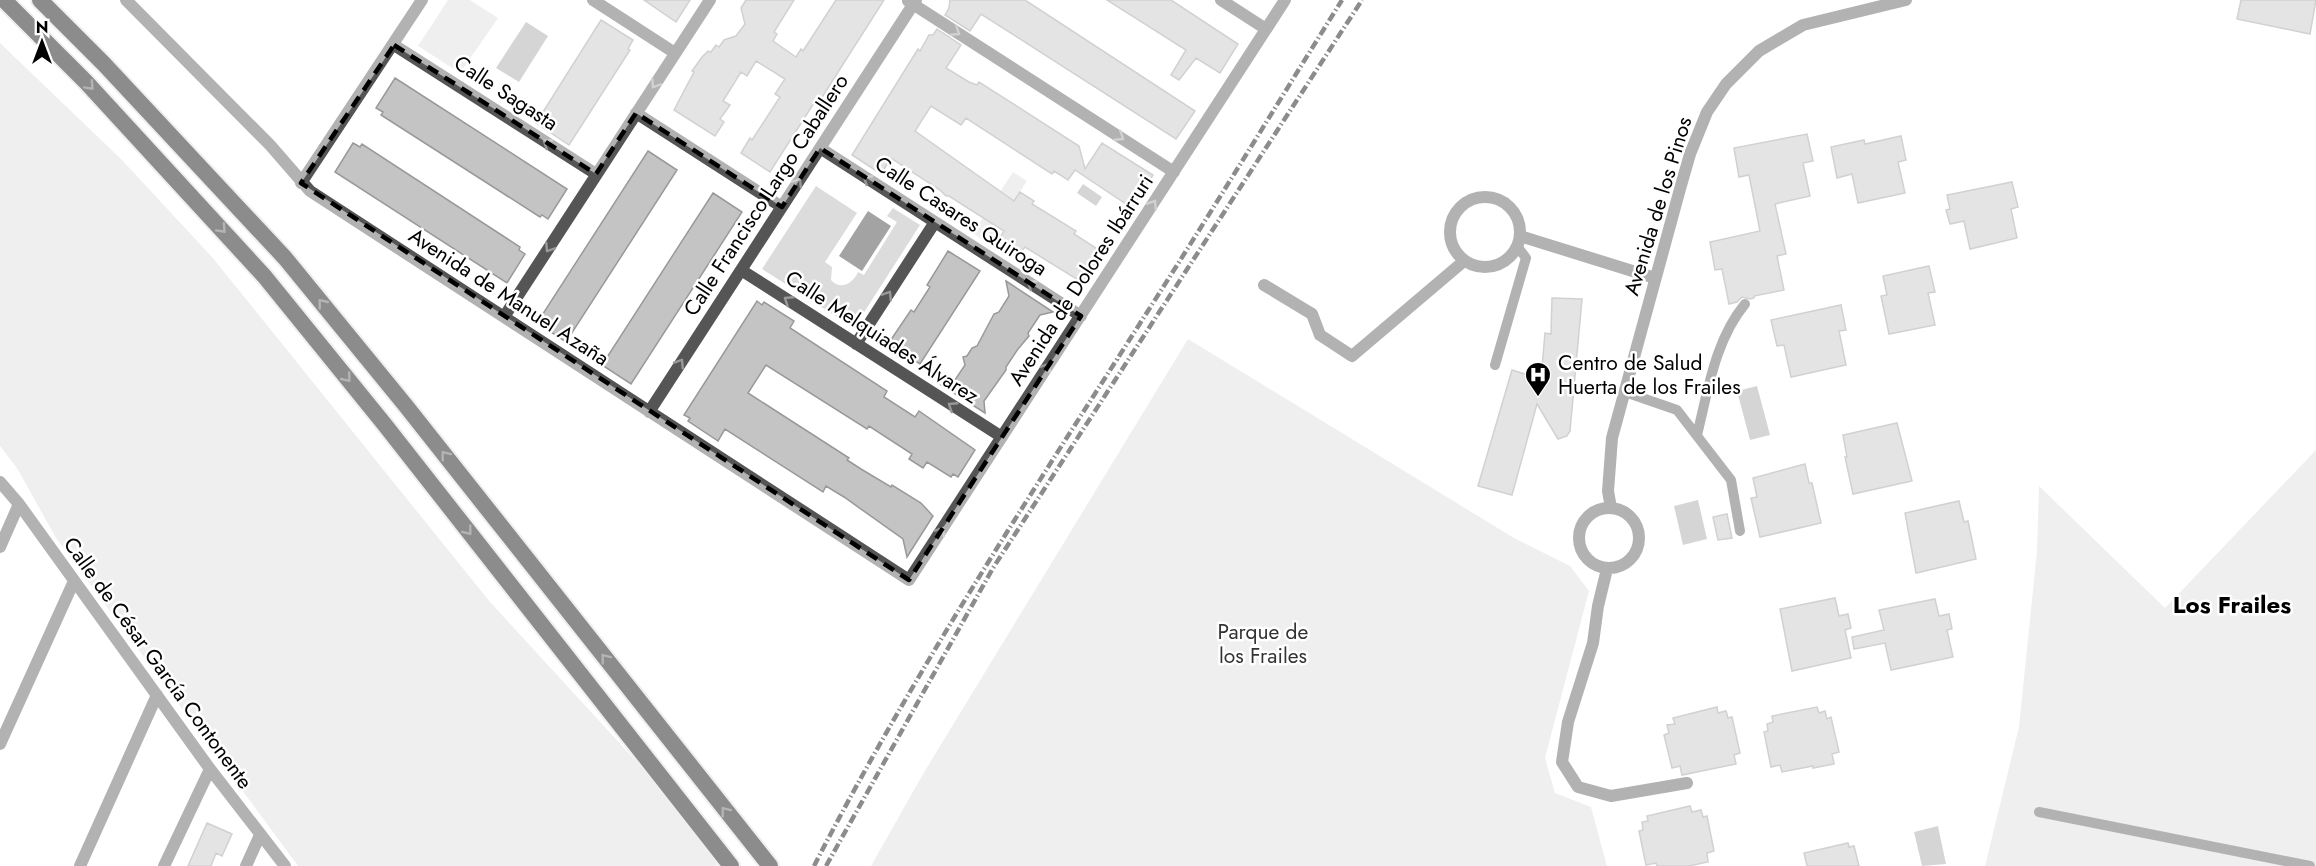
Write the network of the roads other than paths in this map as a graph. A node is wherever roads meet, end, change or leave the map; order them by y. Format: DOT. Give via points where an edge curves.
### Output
graph roads {
  1 [pos="4,0"];
  2 [pos="40,0"];
  3 [pos="126,0"];
  4 [pos="422,0"];
  5 [pos="593,0"];
  6 [pos="710,0"];
  7 [pos="1221,0"];
  8 [pos="1285,0"];
  9 [pos="1906,0"];
  10 [pos="912,1"];
  11 [pos="1266,29"];
  12 [pos="394,45"];
  13 [pos="675,53"];
  14 [pos="636,113"];
  15 [pos="820,148"];
  16 [pos="1174,172"];
  17 [pos="596,174"];
  18 [pos="301,183"];
  19 [pos="782,207"];
  20 [pos="935,222"];
  21 [pos="1518,241"];
  22 [pos="1464,261"];
  23 [pos="741,270"];
  24 [pos="1655,278"];
  25 [pos="1264,285"];
  26 [pos="1744,304"];
  27 [pos="1080,316"];
  28 [pos="504,317"];
  29 [pos="856,344"];
  30 [pos="1495,365"];
  31 [pos="1624,392"];
  32 [pos="649,412"];
  33 [pos="1697,435"];
  34 [pos="1002,437"];
  35 [pos="0,482"];
  36 [pos="19,504"];
  37 [pos="1611,508"];
  38 [pos="1740,531"];
  39 [pos="0,547"];
  40 [pos="1607,569"];
  41 [pos="909,580"];
  42 [pos="74,581"];
  43 [pos="157,695"];
  44 [pos="0,744"];
  45 [pos="210,769"];
  46 [pos="1687,783"];
  47 [pos="2039,812"];
  48 [pos="260,835"];
  49 [pos="766,861"];
  50 [pos="80,866"];
  51 [pos="164,866"];
  52 [pos="246,866"];
  53 [pos="285,866"];
  54 [pos="731,866"];
  55 [pos="2310,866"];
  1 -- 54 [label="highway, one-way" via="86,82 265,277"];
  49 -- 2 [label="highway, one-way" via="285,258 104,63"];
  3 -- 18 [label="street, Avenida de Manuel Azaña" via="270,145"];
  4 -- 12 [label="street"];
  5 -- 13 [label="street"];
  6 -- 13 [label="street"];
  7 -- 11 [label="street"];
  8 -- 11 [label="street, Avenida de Dolores Ibárruri"];
  9 -- 24 [label="street, Avenida de los Pinos" via="1803,25 1759,51 1726,84 1707,112 1690,154"];
  10 -- 15 [label="street, Calle Francisco Largo Caballero"];
  10 -- 16 [label="street, one-way"];
  11 -- 16 [label="street, Avenida de Dolores Ibárruri"];
  17 -- 12 [label="street, Calle Sagasta, one-way"];
  12 -- 18 [label="street"];
  13 -- 14 [label="street, one-way"];
  14 -- 17 [label="street"];
  14 -- 19 [label="street"];
  19 -- 15 [label="street, Calle Francisco Largo Caballero, one-way"];
  20 -- 15 [label="street, Calle Casares Quiroga, one-way"];
  27 -- 16 [label="street, Avenida de Dolores Ibárruri, one-way"];
  17 -- 28 [label="street, one-way"];
  18 -- 28 [label="street, Avenida de Manuel Azaña"];
  19 -- 23 [label="street, Calle Francisco Largo Caballero"];
  27 -- 20 [label="street, Calle Casares Quiroga, one-way"];
  29 -- 20 [label="street, one-way"];
  21 -- 22 [label="street" via="1505,260 1488,267"];
  21 -- 22 [label="street" via="1520,224 1504,201 1479,196 1467,200 1455,212 1449,238"];
  21 -- 24 [label="street"];
  21 -- 30 [label="lane" via="1526,258"];
  22 -- 25 [label="street" via="1352,356 1320,335 1311,314"];
  29 -- 23 [label="street, Calle Melquiades Álvarez, one-way"];
  32 -- 23 [label="street, Calle Francisco Largo Caballero, one-way"];
  24 -- 31 [label="street, Avenida de los Pinos"];
  26 -- 33 [label="lane" via="1731,320 1717,356"];
  34 -- 27 [label="street, Avenida de Dolores Ibárruri, one-way"];
  28 -- 32 [label="street, Avenida de Manuel Azaña"];
  34 -- 29 [label="street, Calle Melquiades Álvarez, one-way"];
  31 -- 33 [label="lane" via="1677,410"];
  31 -- 37 [label="street, Avenida de los Pinos" via="1612,438 1608,491"];
  32 -- 41 [label="street, Avenida de Manuel Azaña"];
  33 -- 38 [label="lane" via="1731,480"];
  41 -- 34 [label="street, Avenida de Dolores Ibárruri, one-way"];
  35 -- 36 [label="street, Calle de César García Contonente"];
  36 -- 39 [label="street"];
  36 -- 42 [label="street, Calle de César García Contonente"];
  37 -- 40 [label="street" via="1591,514 1580,531 1579,542 1589,561"];
  37 -- 40 [label="street" via="1629,515 1640,534 1635,554 1628,562"];
  40 -- 46 [label="street" via="1593,643 1568,722 1562,762 1578,787 1611,796"];
  42 -- 43 [label="street, Calle de César García Contonente"];
  42 -- 44 [label="street"];
  43 -- 45 [label="street, Calle de César García Contonente"];
  43 -- 50 [label="street"];
  45 -- 48 [label="street, Calle de César García Contonente"];
  45 -- 51 [label="street"];
  47 -- 55 [label="lane"];
  48 -- 52 [label="street"];
  48 -- 53 [label="street, Calle de César García Contonente"];
}
